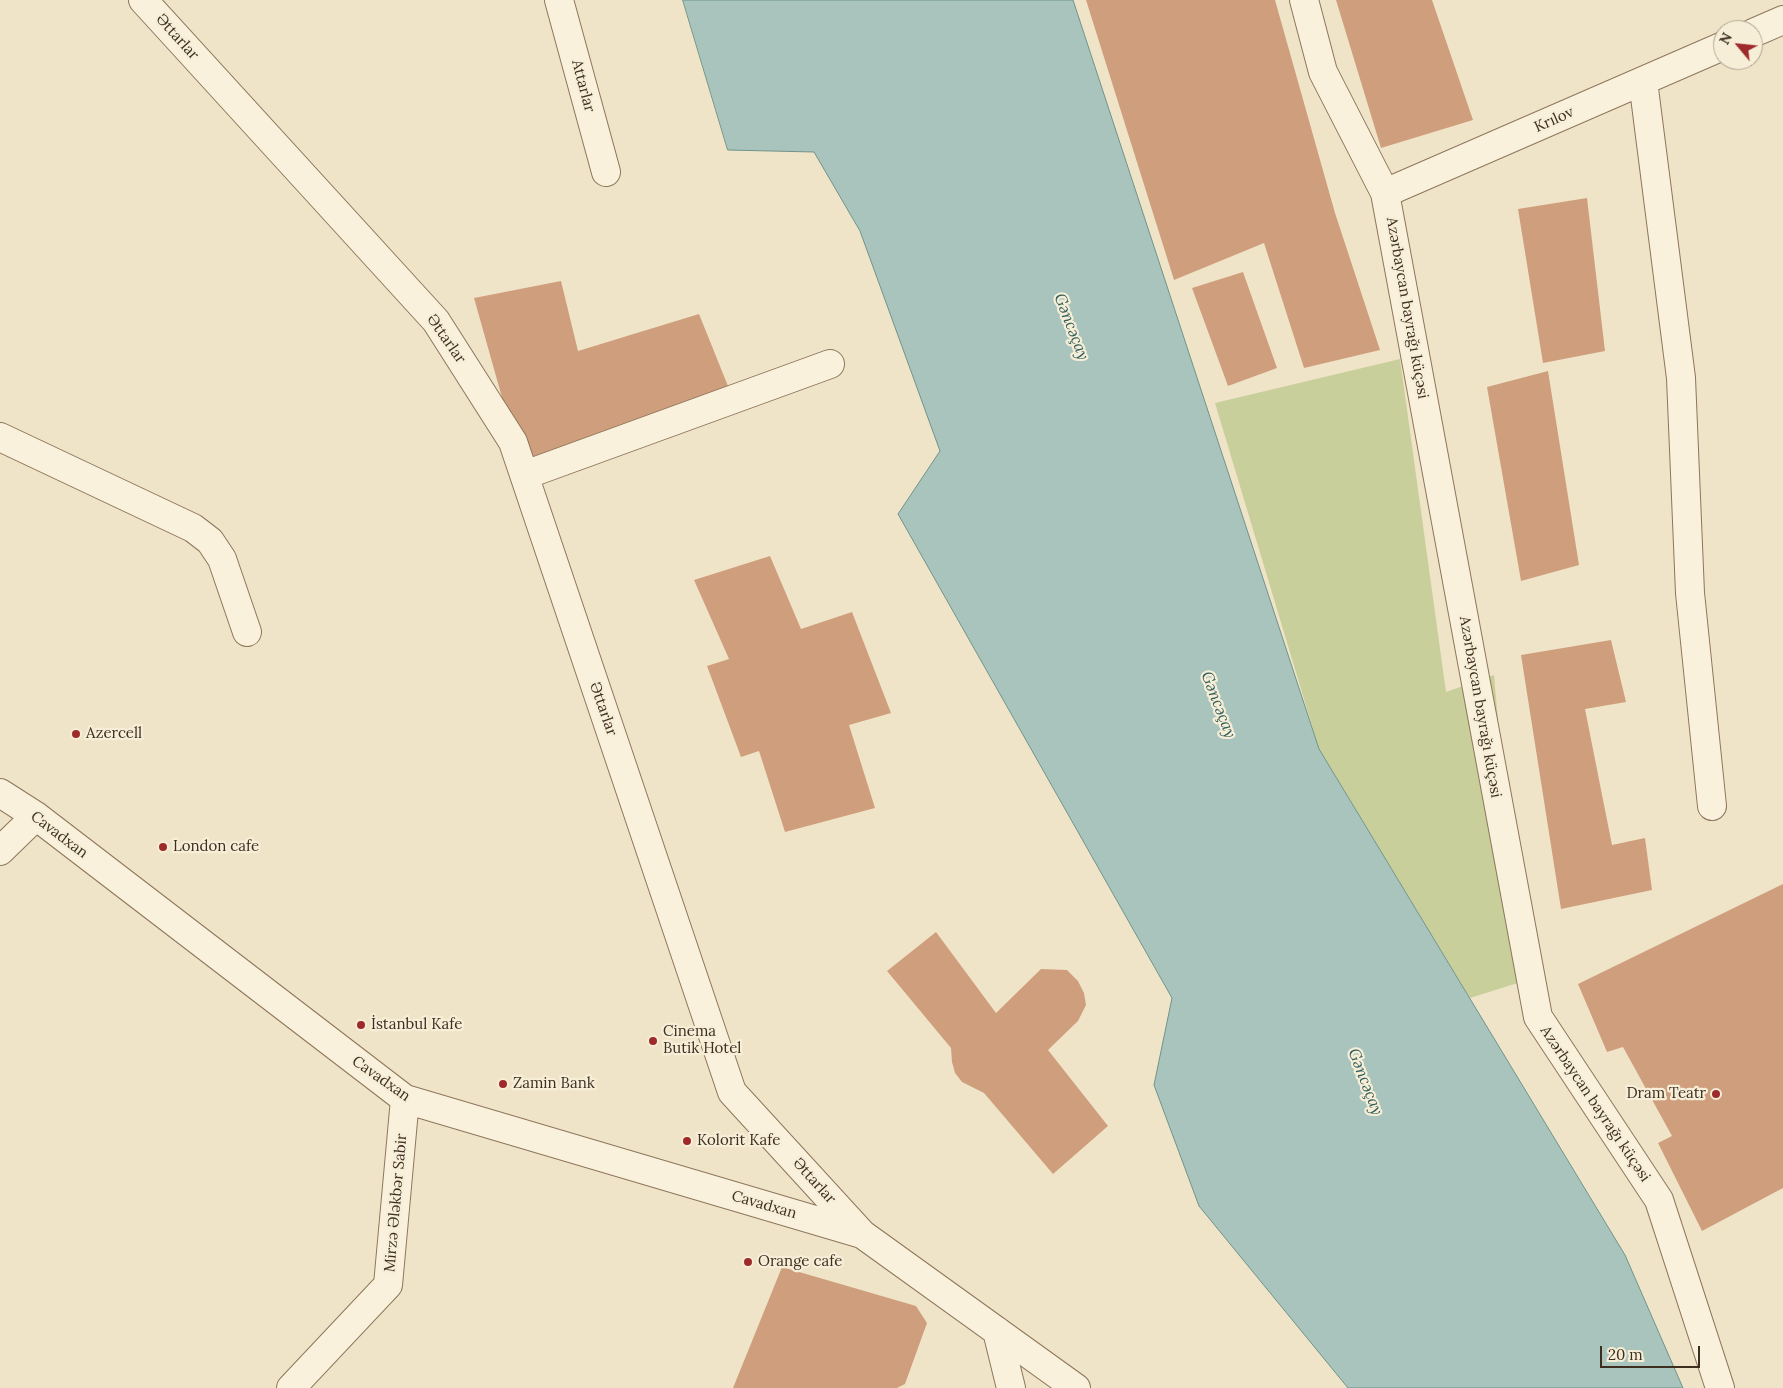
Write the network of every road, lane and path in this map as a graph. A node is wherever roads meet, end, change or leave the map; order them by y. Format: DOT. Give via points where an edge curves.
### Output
graph roads {
  1 [pos="143,0"];
  2 [pos="559,0"];
  3 [pos="1304,0"];
  4 [pos="1783,20"];
  5 [pos="1763,29"];
  6 [pos="1713,50"];
  7 [pos="1643,81"];
  8 [pos="606,172"];
  9 [pos="1385,193"];
  10 [pos="830,364"];
  11 [pos="0,437"];
  12 [pos="525,475"];
  13 [pos="246,632"];
  14 [pos="0,793"];
  15 [pos="1712,806"];
  16 [pos="36,816"];
  17 [pos="0,851"];
  18 [pos="405,1099"];
  19 [pos="862,1234"];
  20 [pos="997,1331"];
  21 [pos="291,1388"];
  22 [pos="1011,1388"];
  23 [pos="1076,1388"];
  24 [pos="1720,1388"];
  1 -- 12 [label="street, Əttarlar" via="436,321 513,442"];
  2 -- 8 [label="street, Attarlar"];
  3 -- 9 [label="street, Azərbaycan bayrağı küçəsi" via="1323,72"];
  4 -- 5 [label="street"];
  6 -- 7 [label="street, Krılov"];
  7 -- 9 [label="street, Krılov"];
  7 -- 15 [label="street" via="1681,378 1690,593"];
  9 -- 24 [label="street, Azərbaycan bayrağı küçəsi" via="1538,1017 1659,1200"];
  10 -- 12 [label="street"];
  11 -- 13 [label="street" via="193,528 210,541 222,559"];
  12 -- 19 [label="street, Əttarlar" via="732,1092"];
  14 -- 16 [label="street, Cavadxan"];
  16 -- 17 [label="street"];
  16 -- 18 [label="street, Cavadxan"];
  18 -- 19 [label="street, Cavadxan"];
  18 -- 21 [label="street, Mirzə Ələkbər Sabir" via="388,1286"];
  19 -- 20 [label="street, Əttarlar"];
  20 -- 22 [label="street"];
  20 -- 23 [label="street, Əttarlar"];
}
